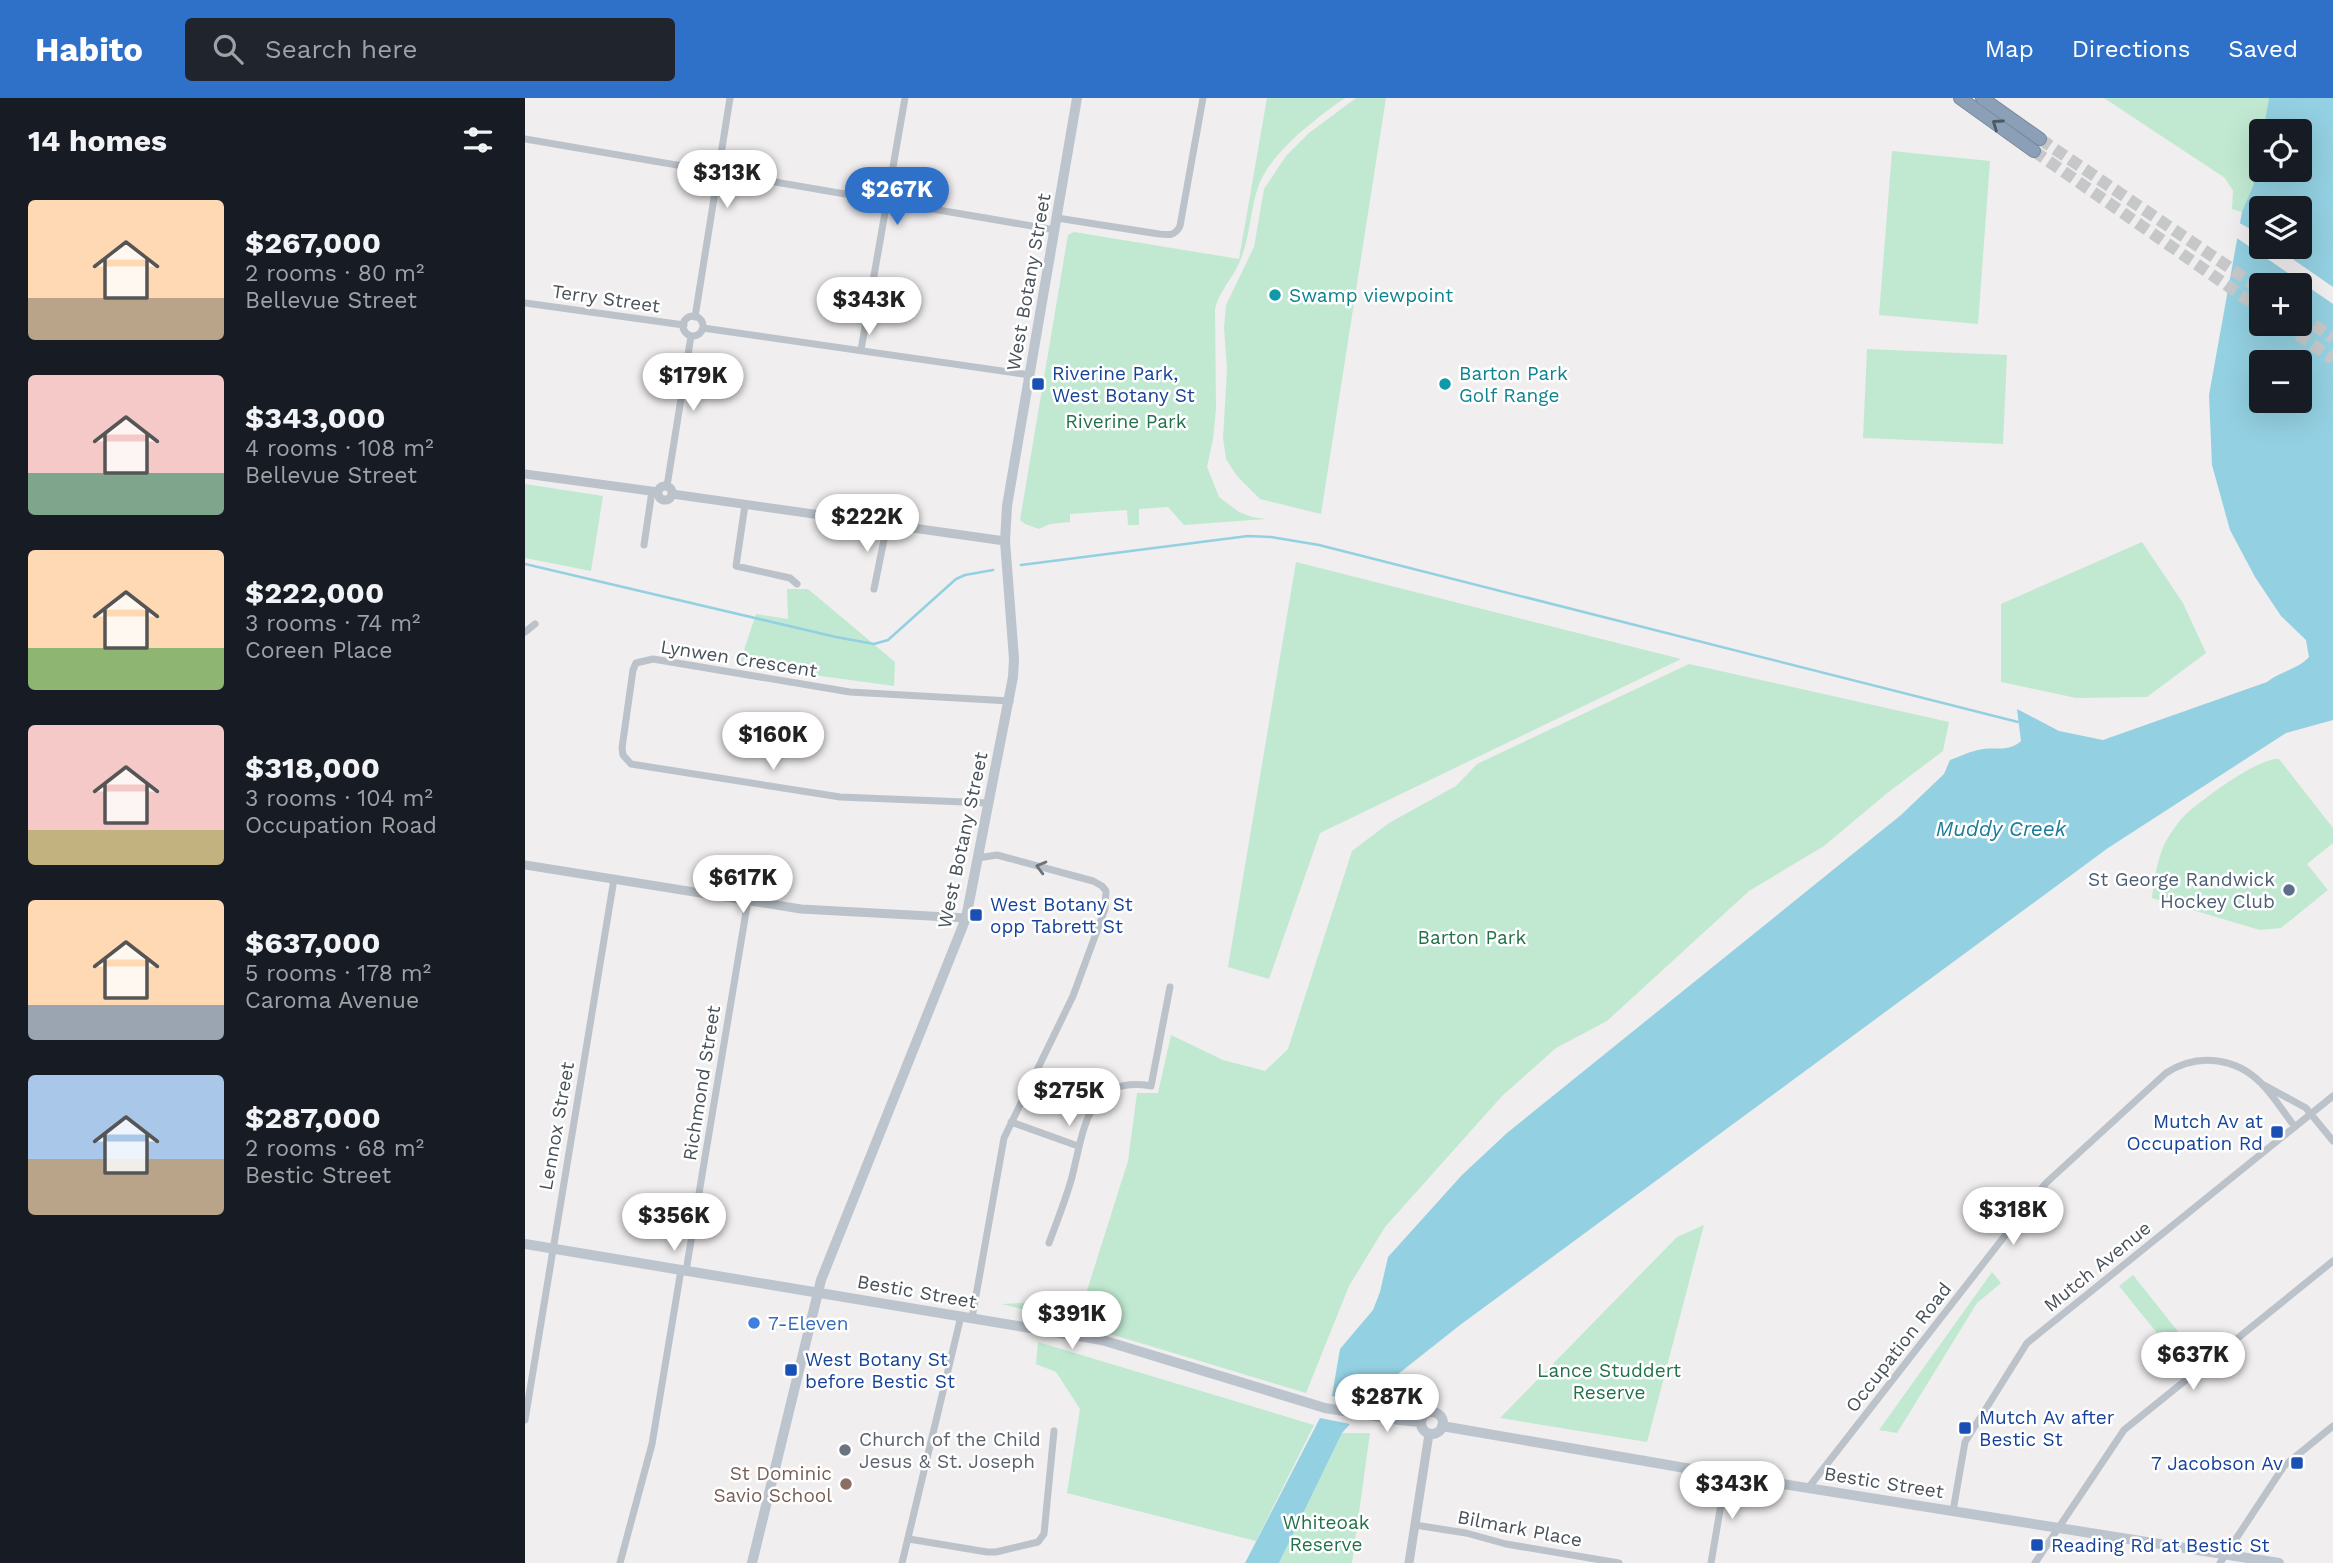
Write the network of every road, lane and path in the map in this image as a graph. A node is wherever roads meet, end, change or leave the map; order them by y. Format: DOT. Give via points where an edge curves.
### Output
graph roads {
  1 [pos="730,98"];
  2 [pos="905,98"];
  3 [pos="1077,98"];
  4 [pos="1203,98"];
  5 [pos="1959,98"];
  6 [pos="1982,98"];
  7 [pos="525,139"];
  8 [pos="719,173"];
  9 [pos="886,202"];
  10 [pos="1057,218"];
  11 [pos="1055,230"];
  12 [pos="525,303"];
  13 [pos="695,317"];
  14 [pos="684,325"];
  15 [pos="703,328"];
  16 [pos="691,336"];
  17 [pos="860,350"];
  18 [pos="1030,375"];
  19 [pos="525,474"];
  20 [pos="669,490"];
  21 [pos="655,492"];
  22 [pos="745,505"];
  23 [pos="887,525"];
  24 [pos="1005,541"];
  25 [pos="644,545"];
  26 [pos="797,584"];
  27 [pos="874,589"];
  28 [pos="535,624"];
  29 [pos="525,632"];
  30 [pos="1010,701"];
  31 [pos="989,803"];
  32 [pos="978,858"];
  33 [pos="525,865"];
  34 [pos="614,879"];
  35 [pos="748,900"];
  36 [pos="966,918"];
  37 [pos="1170,987"];
  38 [pos="2261,1083"];
  39 [pos="2333,1096"];
  40 [pos="2311,1114"];
  41 [pos="1011,1122"];
  42 [pos="2295,1127"];
  43 [pos="2333,1140"];
  44 [pos="1078,1146"];
  45 [pos="1049,1243"];
  46 [pos="525,1244"];
  47 [pos="552,1249"];
  48 [pos="2333,1261"];
  49 [pos="683,1270"];
  50 [pos="818,1292"];
  51 [pos="966,1317"];
  52 [pos="525,1420"];
  53 [pos="1422,1422"];
  54 [pos="1442,1426"];
  55 [pos="2333,1426"];
  56 [pos="1054,1431"];
  57 [pos="1429,1434"];
  58 [pos="1726,1475"];
  59 [pos="1809,1487"];
  60 [pos="1953,1511"];
  61 [pos="1415,1525"];
  62 [pos="2058,1528"];
  63 [pos="909,1539"];
  64 [pos="1556,1553"];
  65 [pos="2223,1559"];
  66 [pos="619,1563"];
  67 [pos="753,1563"];
  68 [pos="902,1563"];
  69 [pos="1409,1563"];
  70 [pos="1555,1563"];
  71 [pos="1619,1563"];
  72 [pos="1711,1563"];
  73 [pos="2035,1563"];
  74 [pos="2279,1563"];
  1 -- 8 [label="street"];
  2 -- 9 [label="street"];
  3 -- 10 [label="main road, West Botany Street"];
  4 -- 10 [label="street" via="1178,231 1159,234"];
  6 -- 5 [label="highway, one-way" via="2037,145"];
  7 -- 8 [label="street"];
  8 -- 9 [label="street"];
  8 -- 13 [label="street"];
  9 -- 11 [label="street"];
  9 -- 17 [label="street"];
  10 -- 11 [label="main road, West Botany Street"];
  11 -- 18 [label="main road, West Botany Street"];
  12 -- 14 [label="street, Terry Street"];
  13 -- 14 [label="street"];
  13 -- 15 [label="street"];
  14 -- 16 [label="street"];
  15 -- 16 [label="street"];
  15 -- 17 [label="street"];
  16 -- 20 [label="street"];
  17 -- 18 [label="street"];
  18 -- 24 [label="main road, West Botany Street"];
  19 -- 21 [label="street"];
  20 -- 21 [label="street" via="665,500"];
  20 -- 22 [label="street"];
  21 -- 25 [label="street"];
  22 -- 23 [label="street"];
  22 -- 26 [label="street" via="736,566 790,578"];
  23 -- 24 [label="street"];
  23 -- 27 [label="street"];
  24 -- 30 [label="main road, West Botany Street" via="1014,659"];
  28 -- 29 [label="street"];
  30 -- 31 [label="main road, West Botany Street"];
  30 -- 31 [label="street, Lynwen Crescent" via="850,692 653,659 642,659 633,670 622,748 631,764 840,797"];
  31 -- 32 [label="main road, West Botany Street"];
  32 -- 36 [label="main road, West Botany Street"];
  41 -- 32 [label="street, one-way" via="1073,996 1096,938 1106,891 997,855"];
  33 -- 34 [label="street"];
  34 -- 35 [label="street"];
  34 -- 47 [label="street, Lennox Street"];
  35 -- 36 [label="street" via="823,911"];
  35 -- 49 [label="street, Richmond Street"];
  36 -- 50 [label="main road, West Botany Street"];
  37 -- 44 [label="street" via="1151,1086 1115,1086 1092,1105"];
  38 -- 40 [label="street"];
  38 -- 42 [label="street, Occupation Road"];
  38 -- 59 [label="street, Occupation Road" via="2229,1064 2206,1059 2181,1065 2160,1078 2046,1183"];
  39 -- 40 [label="street, Mutch Avenue"];
  40 -- 42 [label="street, Mutch Avenue"];
  40 -- 43 [label="street"];
  41 -- 44 [label="street"];
  41 -- 51 [label="street"];
  42 -- 60 [label="street, Mutch Avenue" via="2027,1343 1965,1442"];
  44 -- 45 [label="street"];
  46 -- 47 [label="main road, Bestic Street"];
  47 -- 49 [label="main road, Bestic Street"];
  47 -- 52 [label="street, Lennox Street"];
  48 -- 62 [label="street" via="2124,1430"];
  49 -- 50 [label="main road, Bestic Street"];
  49 -- 66 [label="street, Richmond Street" via="652,1444"];
  50 -- 51 [label="main road, Bestic Street"];
  50 -- 67 [label="main road, West Botany Street"];
  51 -- 53 [label="main road, Bestic Street" via="1102,1340 1325,1408"];
  51 -- 63 [label="street"];
  53 -- 54 [label="main road" via="1433,1413"];
  53 -- 57 [label="main road"];
  54 -- 57 [label="main road" via="1439,1432"];
  54 -- 58 [label="main road, Bestic Street"];
  55 -- 65 [label="street" via="2284,1466"];
  56 -- 63 [label="street" via="1044,1534 1038,1542 986,1552"];
  57 -- 61 [label="street"];
  58 -- 59 [label="main road, Bestic Street"];
  58 -- 72 [label="street"];
  59 -- 60 [label="main road, Bestic Street"];
  60 -- 62 [label="main road, Bestic Street"];
  61 -- 64 [label="street, Bilmark Place"];
  61 -- 69 [label="street"];
  62 -- 65 [label="main road, Bestic Street"];
  62 -- 73 [label="street"];
  63 -- 68 [label="street"];
  64 -- 70 [label="street"];
  64 -- 71 [label="street, Bilmark Place"];
  65 -- 74 [label="main road, Bestic Street"];
}
